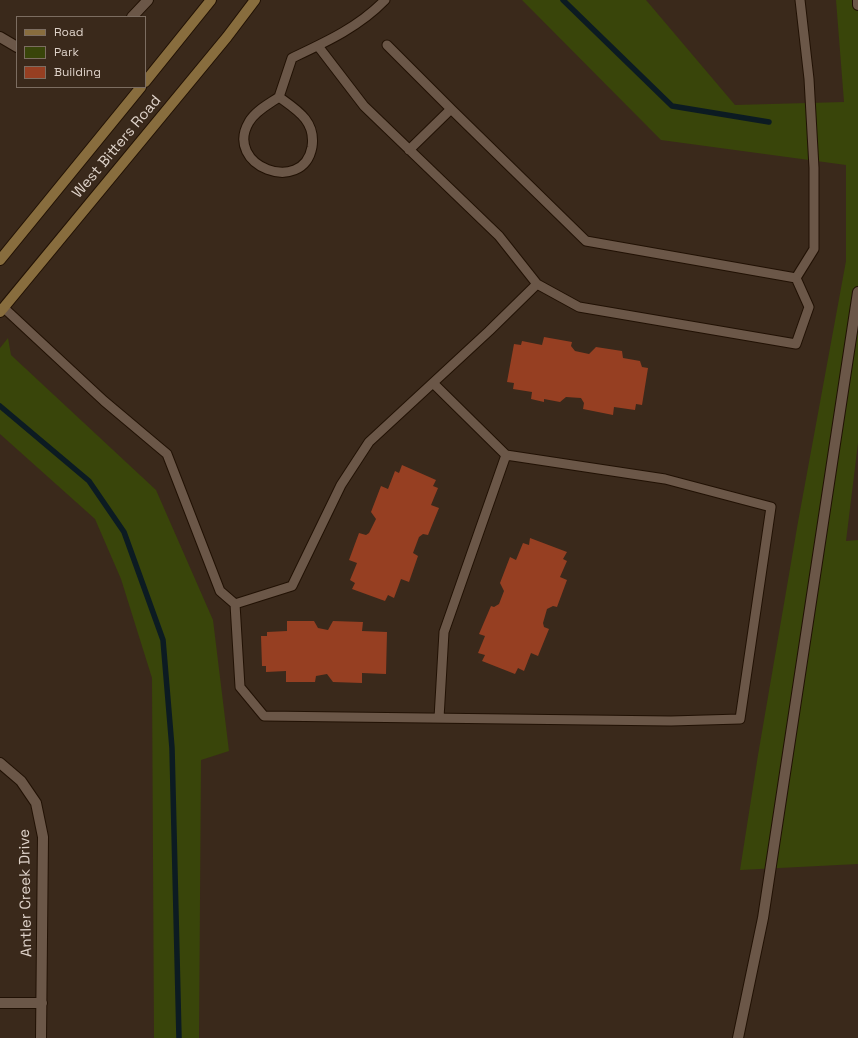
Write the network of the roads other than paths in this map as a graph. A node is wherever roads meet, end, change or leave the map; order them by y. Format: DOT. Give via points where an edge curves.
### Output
graph roads {
  1 [pos="148,0"];
  2 [pos="211,0"];
  3 [pos="255,0"];
  4 [pos="385,0"];
  5 [pos="800,0"];
  6 [pos="858,0"];
  7 [pos="858,5"];
  8 [pos="133,16"];
  9 [pos="0,37"];
  10 [pos="387,45"];
  11 [pos="16,46"];
  12 [pos="318,46"];
  13 [pos="146,81"];
  14 [pos="140,88"];
  15 [pos="279,97"];
  16 [pos="451,109"];
  17 [pos="409,150"];
  18 [pos="0,260"];
  19 [pos="796,278"];
  20 [pos="537,284"];
  21 [pos="858,292"];
  22 [pos="2,310"];
  23 [pos="433,383"];
  24 [pos="506,455"];
  25 [pos="235,604"];
  26 [pos="439,718"];
  27 [pos="0,763"];
  28 [pos="0,1003"];
  29 [pos="42,1003"];
  30 [pos="41,1038"];
  31 [pos="738,1038"];
  1 -- 8 [label="street"];
  2 -- 13 [label="main road, West Bitters Road"];
  3 -- 22 [label="main road, West Bitters Road"];
  4 -- 12 [label="lane" via="370,15"];
  5 -- 19 [label="lane" via="809,79 814,168 814,249"];
  6 -- 7 [label="street"];
  9 -- 11 [label="street"];
  10 -- 16 [label="lane"];
  12 -- 15 [label="lane" via="292,58"];
  12 -- 17 [label="lane" via="364,106"];
  14 -- 18 [label="main road, West Bitters Road"];
  15 -- 15 [label="lane" via="256,114 248,123 245,134 249,156 267,171 278,173 289,172 298,167 311,150 313,139 306,118"];
  16 -- 17 [label="lane"];
  16 -- 19 [label="lane" via="586,241"];
  17 -- 20 [label="lane" via="499,236"];
  19 -- 20 [label="lane" via="810,307 796,344 579,306"];
  20 -- 23 [label="lane"];
  21 -- 31 [label="street" via="763,918"];
  22 -- 25 [label="lane" via="167,454 220,591"];
  23 -- 24 [label="lane"];
  23 -- 25 [label="lane" via="369,442 341,484 292,586"];
  24 -- 26 [label="lane" via="444,632"];
  24 -- 26 [label="lane" via="665,479 771,507 740,719 670,721"];
  25 -- 26 [label="lane" via="240,687 264,716"];
  27 -- 29 [label="street, Antler Creek Drive" via="22,781 36,803 43,837"];
  28 -- 29 [label="street"];
  29 -- 30 [label="street, Antler Creek Drive"];
}
